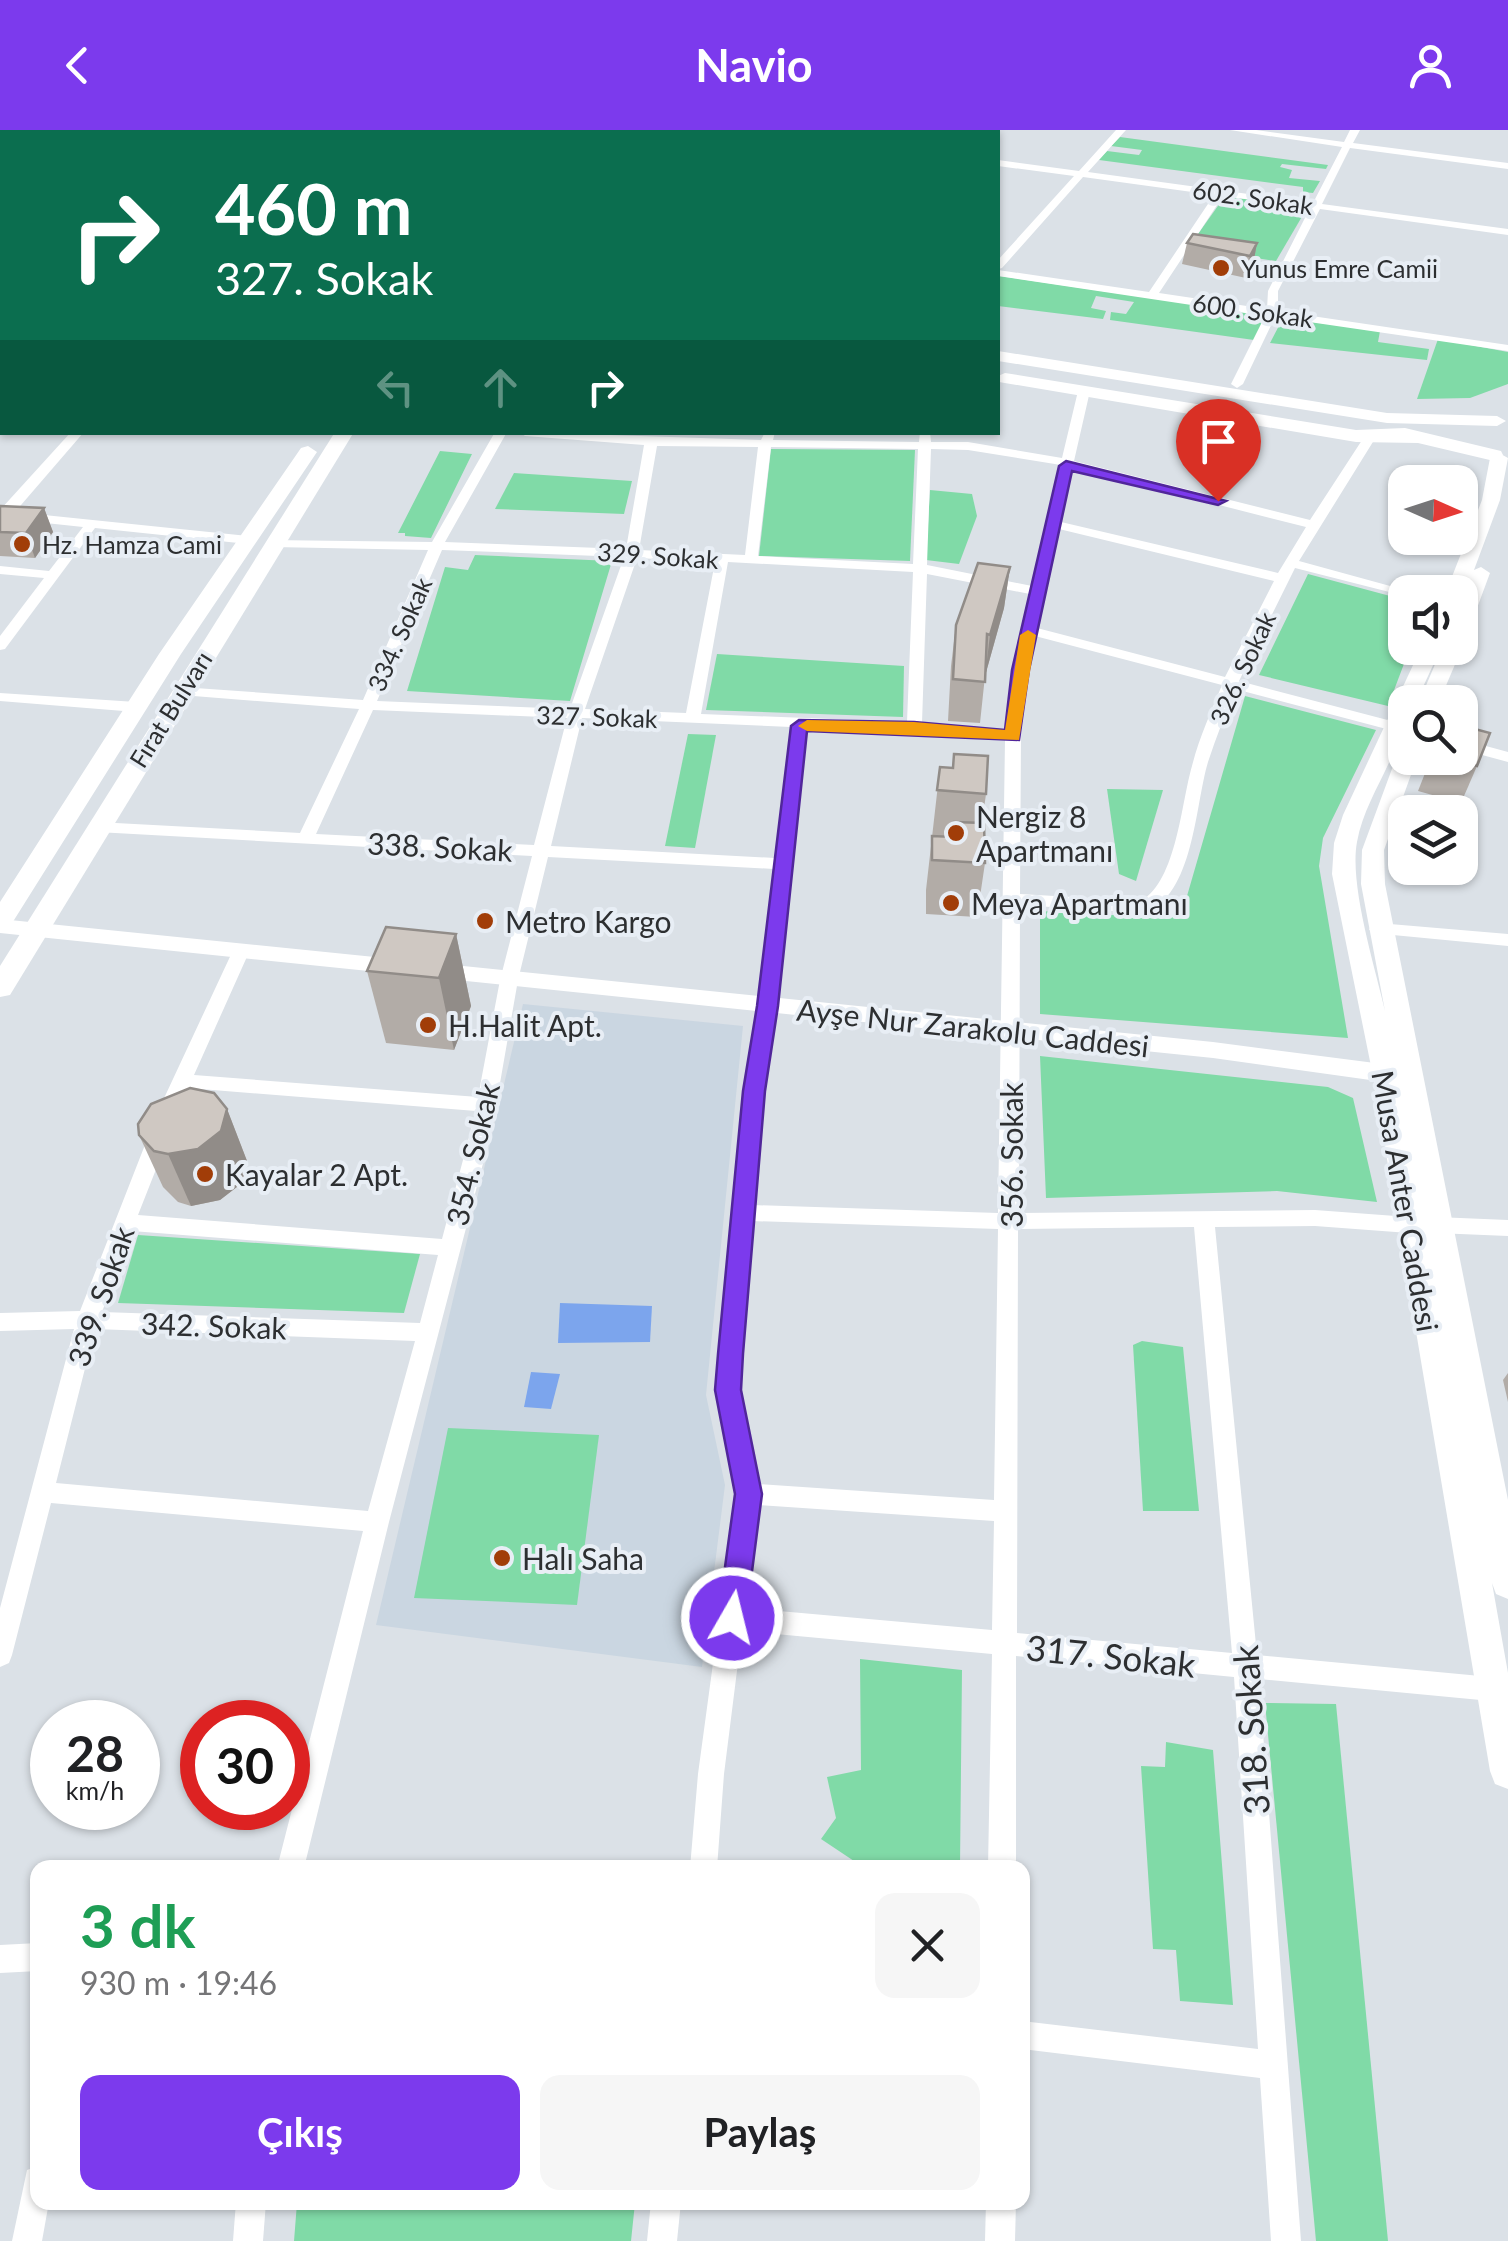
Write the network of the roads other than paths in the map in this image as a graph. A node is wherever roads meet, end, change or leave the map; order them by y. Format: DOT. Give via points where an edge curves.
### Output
graph roads {
  1 [pos="1121,130"];
  2 [pos="1235,130"];
  3 [pos="1355,130"];
  4 [pos="1348,144"];
  5 [pos="1000,162"];
  6 [pos="1508,166"];
  7 [pos="1078,174"];
  8 [pos="1220,193"];
  9 [pos="1314,206"];
  10 [pos="1508,232"];
  11 [pos="1000,268"];
  12 [pos="1000,270"];
  13 [pos="1152,295"];
  14 [pos="1272,312"];
  15 [pos="1000,348"];
  16 [pos="1508,348"];
  17 [pos="1000,356"];
  18 [pos="1000,367"];
  19 [pos="1000,376"];
  20 [pos="1237,384"];
  21 [pos="1084,391"];
  22 [pos="1310,406"];
  23 [pos="1503,420"];
  24 [pos="75,435"];
  25 [pos="319,435"];
  26 [pos="344,435"];
  27 [pos="499,435"];
  28 [pos="563,435"];
  29 [pos="1370,437"];
  30 [pos="1422,437"];
  31 [pos="768,438"];
  32 [pos="925,439"];
  33 [pos="652,442"];
  34 [pos="1500,459"];
  35 [pos="1066,466"];
  36 [pos="1508,508"];
  37 [pos="1,516"];
  38 [pos="92,523"];
  39 [pos="1054,524"];
  40 [pos="1311,524"];
  41 [pos="248,540"];
  42 [pos="273,543"];
  43 [pos="438,546"];
  44 [pos="632,553"];
  45 [pos="722,560"];
  46 [pos="751,561"];
  47 [pos="1292,563"];
  48 [pos="918,568"];
  49 [pos="0,570"];
  50 [pos="52,575"];
  51 [pos="1462,575"];
  52 [pos="1284,579"];
  53 [pos="1478,582"];
  54 [pos="1388,587"];
  55 [pos="1040,592"];
  56 [pos="1029,630"];
  57 [pos="0,646"];
  58 [pos="1231,684"];
  59 [pos="181,691"];
  60 [pos="0,697"];
  61 [pos="367,706"];
  62 [pos="136,707"];
  63 [pos="575,716"];
  64 [pos="692,720"];
  65 [pos="1388,724"];
  66 [pos="799,726"];
  67 [pos="914,728"];
  68 [pos="1013,736"];
  69 [pos="1388,739"];
  70 [pos="1478,749"];
  71 [pos="1508,757"];
  72 [pos="1401,775"];
  73 [pos="97,827"];
  74 [pos="305,840"];
  75 [pos="543,852"];
  76 [pos="784,864"];
  77 [pos="1013,900"];
  78 [pos="0,924"];
  79 [pos="34,929"];
  80 [pos="1378,929"];
  81 [pos="1508,940"];
  82 [pos="241,950"];
  83 [pos="508,980"];
  84 [pos="0,988"];
  85 [pos="768,1006"];
  86 [pos="1010,1032"];
  87 [pos="1397,1076"];
  88 [pos="182,1081"];
  89 [pos="486,1105"];
  90 [pos="741,1213"];
  91 [pos="1204,1220"];
  92 [pos="1011,1221"];
  93 [pos="125,1222"];
  94 [pos="1423,1225"];
  95 [pos="1508,1228"];
  96 [pos="450,1248"];
  97 [pos="88,1320"];
  98 [pos="0,1322"];
  99 [pos="428,1332"];
  100 [pos="42,1492"];
  101 [pos="748,1494"];
  102 [pos="1004,1511"];
  103 [pos="376,1522"];
  104 [pos="1508,1583"];
  105 [pos="732,1618"];
  106 [pos="1002,1645"];
  107 [pos="0,1656"];
  108 [pos="1246,1669"];
  109 [pos="1491,1689"];
  110 [pos="1508,1771"];
  111 [pos="292,1860"];
  112 [pos="704,1860"];
  113 [pos="1002,1860"];
  114 [pos="30,1957"];
  115 [pos="0,1959"];
  116 [pos="1030,2036"];
  117 [pos="1274,2065"];
  118 [pos="33,2210"];
  119 [pos="250,2210"];
  120 [pos="665,2210"];
  121 [pos="1000,2210"];
  122 [pos="27,2241"];
  123 [pos="248,2241"];
  124 [pos="662,2241"];
  125 [pos="1000,2241"];
  126 [pos="1286,2241"];
  1 -- 7 [label="street"];
  2 -- 4 [label="street"];
  3 -- 4 [label="street"];
  4 -- 6 [label="street"];
  4 -- 9 [label="street"];
  5 -- 7 [label="street, 602. Sokak"];
  7 -- 8 [label="street, 602. Sokak"];
  7 -- 11 [label="street"];
  8 -- 9 [label="street, 602. Sokak"];
  8 -- 13 [label="street"];
  9 -- 10 [label="street, 602. Sokak"];
  9 -- 14 [label="street" via="1272,292"];
  12 -- 13 [label="street, 600. Sokak"];
  13 -- 14 [label="street, 600. Sokak"];
  14 -- 16 [label="street, 600. Sokak"];
  14 -- 20 [label="street"];
  15 -- 20 [label="main road"];
  17 -- 22 [label="main road"];
  18 -- 30 [label="main road"];
  19 -- 21 [label="main road"];
  20 -- 22 [label="main road"];
  21 -- 29 [label="main road"];
  21 -- 35 [label="street, 356. Sokak"];
  22 -- 23 [label="main road" via="1387,418"];
  23 -- 34 [label="main road" via="1480,433"];
  24 -- 37 [label="street"];
  25 -- 41 [label="main road, Fırat Bulvarı"];
  26 -- 42 [label="main road, Fırat Bulvarı"];
  27 -- 43 [label="street, 334. Sokak"];
  28 -- 33 [label="street"];
  29 -- 30 [label="main road"];
  29 -- 40 [label="street, 326. Sokak"];
  30 -- 34 [label="main road"];
  31 -- 32 [label="street"];
  31 -- 33 [label="street"];
  31 -- 46 [label="street"];
  32 -- 35 [label="street"];
  32 -- 48 [label="street"];
  33 -- 44 [label="street, 354. Sokak"];
  34 -- 51 [label="main road"];
  35 -- 39 [label="street, 356. Sokak"];
  35 -- 40 [label="street"];
  36 -- 53 [label="main road"];
  37 -- 38 [label="street"];
  38 -- 41 [label="street"];
  38 -- 50 [label="street"];
  39 -- 52 [label="street"];
  39 -- 55 [label="street, 356. Sokak"];
  40 -- 47 [label="street, 326. Sokak"];
  41 -- 62 [label="main road, Fırat Bulvarı"];
  42 -- 43 [label="street, 329. Sokak"];
  42 -- 59 [label="main road, Fırat Bulvarı"];
  43 -- 44 [label="street, 329. Sokak"];
  43 -- 61 [label="street, 334. Sokak"];
  44 -- 45 [label="street, 329. Sokak"];
  44 -- 63 [label="street, 354. Sokak"];
  45 -- 46 [label="street, 329. Sokak"];
  45 -- 64 [label="street"];
  46 -- 48 [label="street, 329. Sokak"];
  47 -- 52 [label="street, 326. Sokak"];
  47 -- 54 [label="street"];
  48 -- 55 [label="street, 329. Sokak"];
  48 -- 67 [label="street"];
  49 -- 50 [label="street"];
  50 -- 57 [label="street"];
  52 -- 58 [label="street, 326. Sokak"];
  55 -- 56 [label="street, 356. Sokak"];
  56 -- 58 [label="street"];
  56 -- 68 [label="street, 356. Sokak"];
  58 -- 65 [label="street"];
  58 -- 77 [label="street, 326. Sokak" via="1200,764 1170,880 1155,905"];
  59 -- 61 [label="street, 327. Sokak"];
  59 -- 73 [label="main road, Fırat Bulvarı"];
  60 -- 62 [label="street"];
  61 -- 63 [label="street, 327. Sokak"];
  61 -- 74 [label="street, 334. Sokak"];
  62 -- 78 [label="main road, Fırat Bulvarı"];
  63 -- 64 [label="street, 327. Sokak"];
  63 -- 75 [label="street, 354. Sokak"];
  64 -- 66 [label="street, 327. Sokak"];
  66 -- 67 [label="street, 327. Sokak"];
  66 -- 76 [label="street"];
  67 -- 68 [label="street, 327. Sokak"];
  68 -- 77 [label="street, 356. Sokak"];
  69 -- 87 [label="main road, Musa Anter Caddesi" via="1354,815 1344,859 1356,945"];
  70 -- 71 [label="street"];
  72 -- 80 [label="main road, Musa Anter Caddesi" via="1372,850"];
  73 -- 74 [label="street, 338. Sokak"];
  73 -- 79 [label="main road, Fırat Bulvarı"];
  74 -- 75 [label="street, 338. Sokak"];
  75 -- 76 [label="street, 338. Sokak"];
  75 -- 83 [label="street, 354. Sokak"];
  76 -- 85 [label="street"];
  77 -- 86 [label="street, 356. Sokak"];
  78 -- 79 [label="street, Ayşe Nur Zarakolu Caddesi"];
  79 -- 82 [label="street, Ayşe Nur Zarakolu Caddesi"];
  79 -- 84 [label="main road, Fırat Bulvarı"];
  80 -- 81 [label="street"];
  80 -- 87 [label="main road, Musa Anter Caddesi"];
  82 -- 83 [label="street, Ayşe Nur Zarakolu Caddesi"];
  82 -- 88 [label="street, 339. Sokak"];
  83 -- 85 [label="street, Ayşe Nur Zarakolu Caddesi"];
  83 -- 89 [label="street, 354. Sokak"];
  85 -- 86 [label="street, Ayşe Nur Zarakolu Caddesi"];
  85 -- 90 [label="street"];
  86 -- 87 [label="street, Ayşe Nur Zarakolu Caddesi" via="1330,1063"];
  86 -- 92 [label="street, 356. Sokak"];
  87 -- 94 [label="main road, Musa Anter Caddesi"];
  88 -- 89 [label="street"];
  88 -- 93 [label="street, 339. Sokak"];
  89 -- 96 [label="street, 354. Sokak"];
  90 -- 92 [label="street"];
  90 -- 101 [label="street" via="728,1390"];
  91 -- 92 [label="street"];
  91 -- 94 [label="street"];
  91 -- 108 [label="street, 318. Sokak"];
  92 -- 102 [label="street, 356. Sokak"];
  93 -- 96 [label="street"];
  93 -- 97 [label="street, 339. Sokak"];
  94 -- 95 [label="street"];
  94 -- 104 [label="main road, Musa Anter Caddesi"];
  94 -- 109 [label="main road, Musa Anter Caddesi"];
  96 -- 99 [label="street, 354. Sokak"];
  97 -- 98 [label="street, 342. Sokak"];
  97 -- 99 [label="street, 342. Sokak"];
  97 -- 100 [label="street, 339. Sokak"];
  99 -- 103 [label="street, 354. Sokak"];
  100 -- 103 [label="street"];
  100 -- 107 [label="street, 339. Sokak"];
  101 -- 102 [label="street"];
  101 -- 105 [label="street"];
  102 -- 106 [label="street, 356. Sokak"];
  103 -- 111 [label="street, 354. Sokak"];
  105 -- 106 [label="street, 317. Sokak"];
  105 -- 112 [label="street"];
  106 -- 108 [label="street, 317. Sokak"];
  106 -- 113 [label="street, 356. Sokak"];
  108 -- 109 [label="street, 317. Sokak"];
  108 -- 117 [label="street, 318. Sokak"];
  109 -- 110 [label="main road, Musa Anter Caddesi"];
  114 -- 115 [label="street"];
  116 -- 117 [label="street"];
  117 -- 126 [label="street, 318. Sokak"];
  118 -- 122 [label="street"];
  119 -- 123 [label="street"];
  120 -- 124 [label="street"];
  121 -- 125 [label="street"];
}
